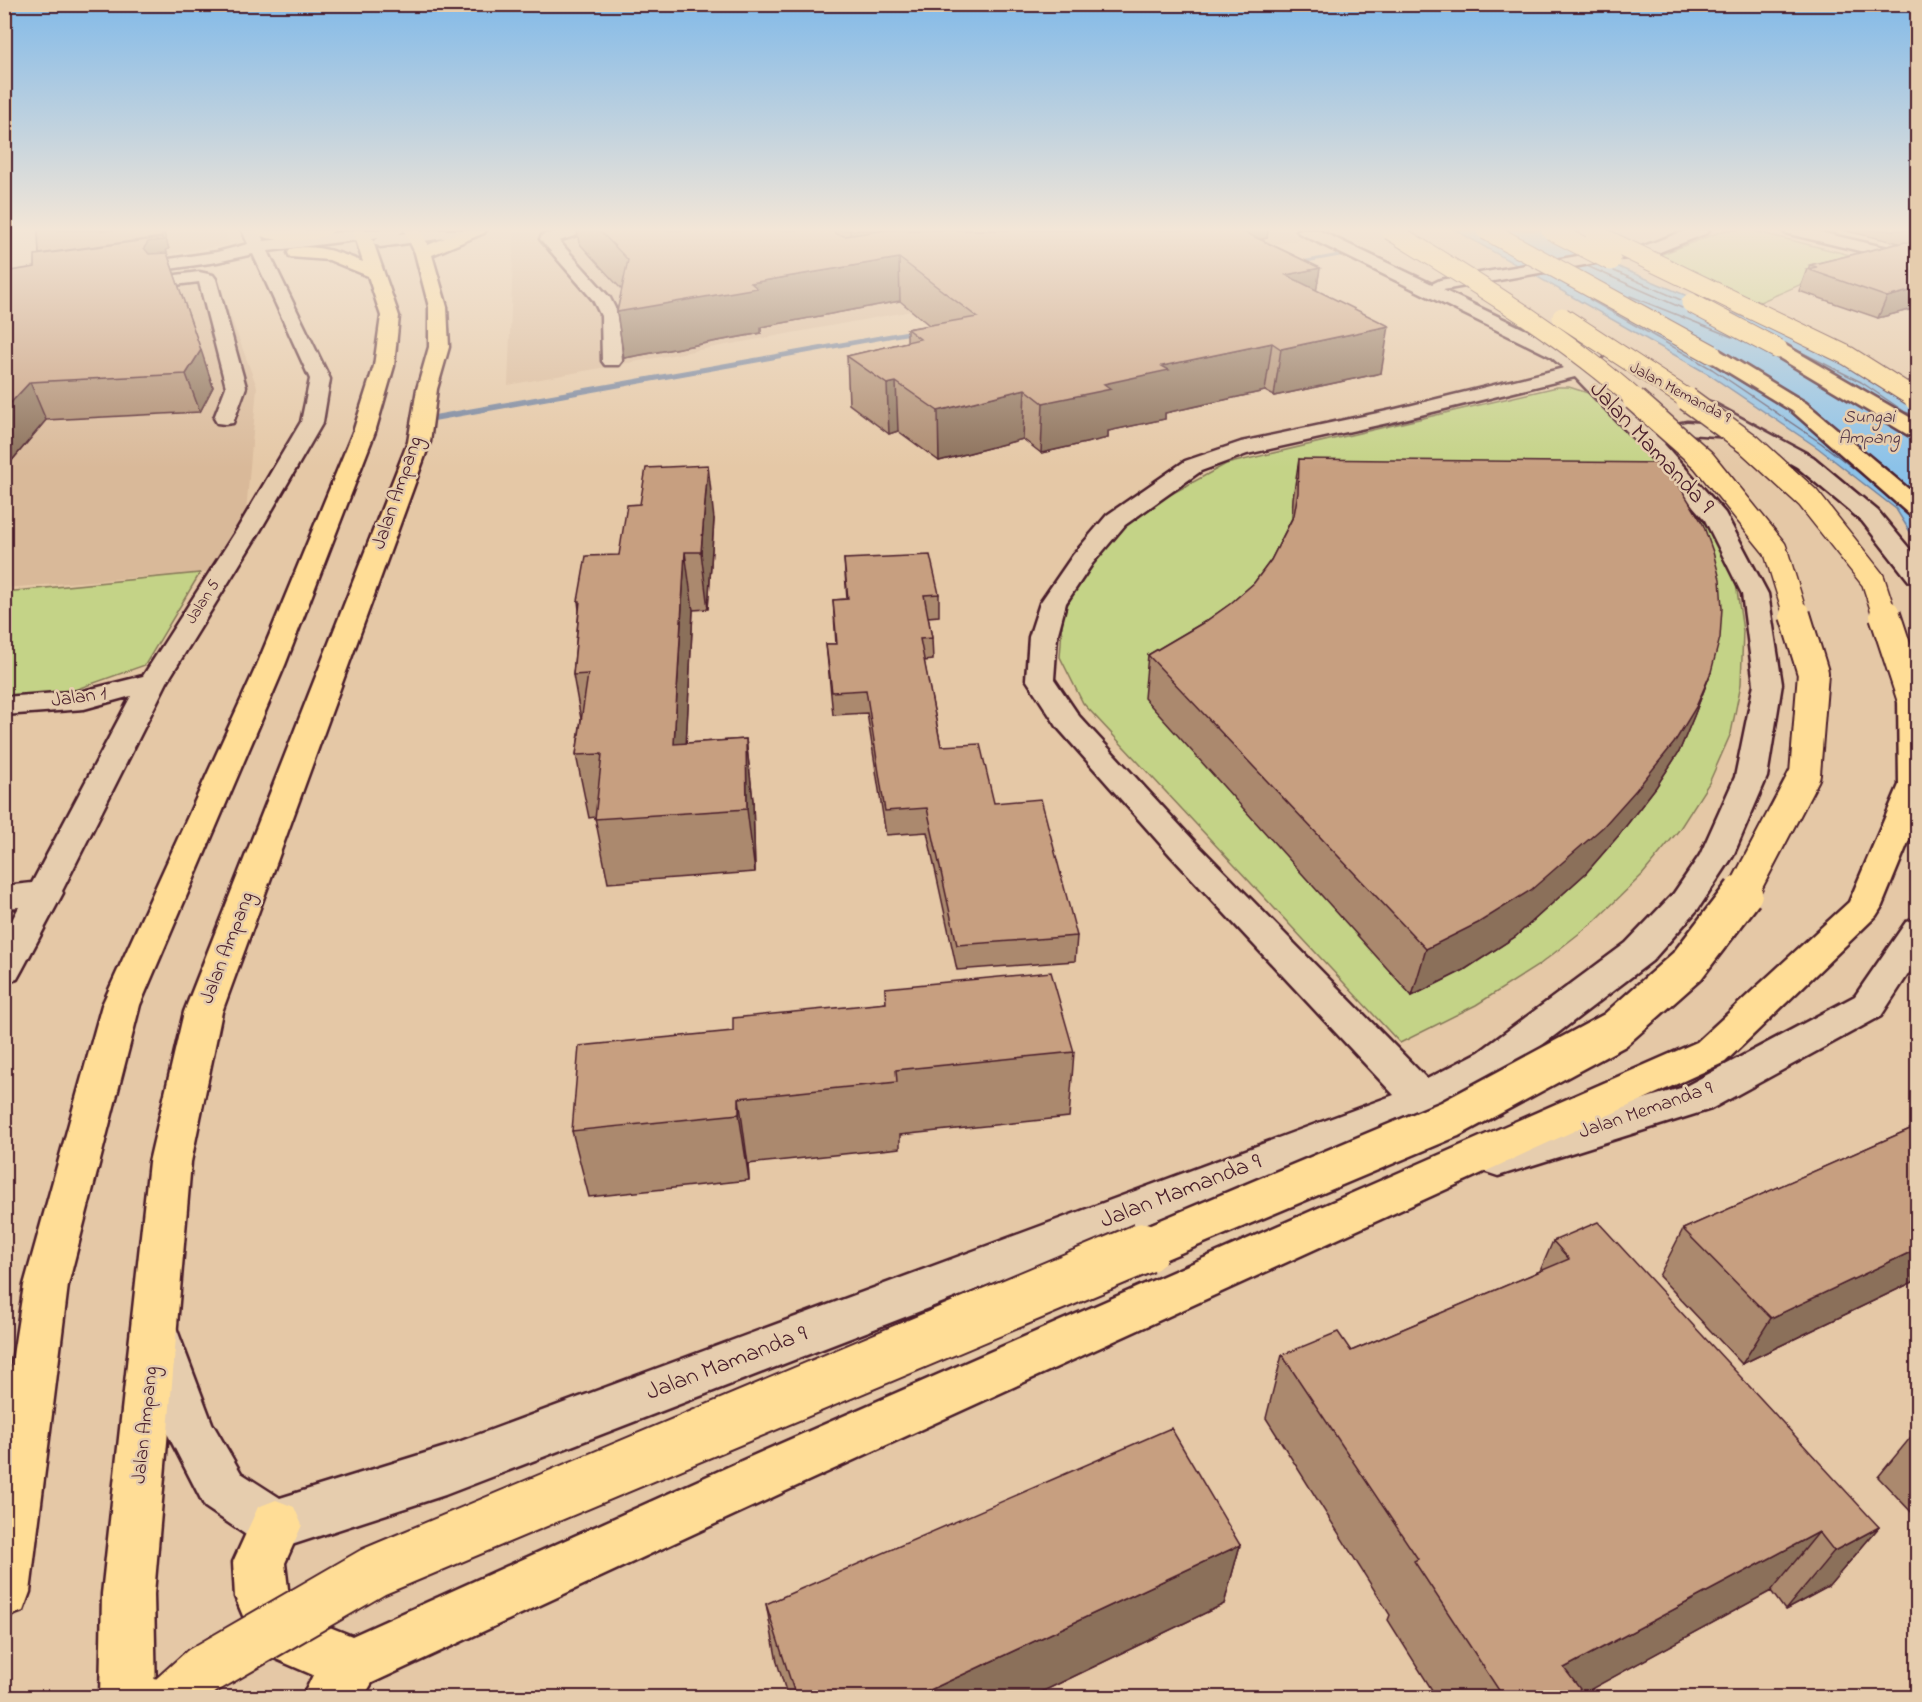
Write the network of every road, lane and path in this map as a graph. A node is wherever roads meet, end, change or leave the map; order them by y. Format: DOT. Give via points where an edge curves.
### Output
graph roads {
  1 [pos="215,309"];
  2 [pos="289,309"];
  3 [pos="388,309"];
  4 [pos="438,309"];
  5 [pos="607,309"];
  6 [pos="1469,309"];
  7 [pos="1508,309"];
  8 [pos="1512,309"];
  9 [pos="1514,309"];
  10 [pos="1548,309"];
  11 [pos="1631,309"];
  12 [pos="1702,309"];
  13 [pos="1751,309"];
  14 [pos="1514,312"];
  15 [pos="1583,357"];
  16 [pos="612,361"];
  17 [pos="1917,400"];
  18 [pos="225,418"];
  19 [pos="1917,431"];
  20 [pos="1771,441"];
  21 [pos="1652,444"];
  22 [pos="1917,510"];
  23 [pos="1917,576"];
  24 [pos="153,682"];
  25 [pos="4,706"];
  26 [pos="46,893"];
  27 [pos="4,897"];
  28 [pos="1917,930"];
  29 [pos="4,970"];
  30 [pos="1423,1100"];
  31 [pos="1427,1181"];
  32 [pos="156,1329"];
  33 [pos="276,1525"];
  34 [pos="4,1592"];
  35 [pos="342,1681"];
  36 [pos="128,1698"];
  37 [pos="172,1698"];
  1 -- 18 [label="street" via="236,387"];
  2 -- 24 [label="street, Jalan 5" via="320,379 312,422"];
  3 -- 34 [label="main road" via="384,366 364,432 272,664 121,1005 46,1285"];
  4 -- 32 [label="main road, Jalan Ampang" via="439,347 427,389 419,442 203,1012 171,1162"];
  5 -- 16 [label="street"];
  6 -- 15 [label="street, Jalan Memanda 9" via="1557,352"];
  7 -- 14 [label="street, Jalan Memanda 9"];
  8 -- 14 [label="street"];
  9 -- 37 [label="main road, bridge" via="1609,376 1703,460 1775,549 1813,674 1805,774 1740,899 1687,966 1615,1030 1450,1119 373,1572 202,1671"];
  10 -- 31 [label="main road, bridge" via="1678,392 1750,445 1808,498 1873,580 1912,698 1915,786 1864,908 1711,1053"];
  11 -- 22 [label="main road, bridge" via="1799,406"];
  12 -- 19 [label="main road, bridge"];
  13 -- 17 [label="main road, bridge" via="1848,356"];
  14 -- 15 [label="street, Jalan Memanda 9"];
  15 -- 20 [label="street, Jalan Memanda 9"];
  15 -- 21 [label="street, Jalan Mamanda 9"];
  15 -- 30 [label="street" via="1392,416 1241,449 1193,466 1116,520 1053,603 1043,637 1040,679 1068,722 1183,849"];
  20 -- 21 [label="street" via="1724,430 1687,428 1664,433"];
  20 -- 23 [label="street, Jalan Memanda 9" via="1805,462 1870,516"];
  21 -- 30 [label="street, Jalan Mamanda 9" via="1716,518 1755,594 1768,684 1751,777 1716,856 1686,901 1639,952 1493,1062"];
  24 -- 25 [label="street, Jalan 1" via="84,700"];
  24 -- 26 [label="street, Jalan 5"];
  26 -- 27 [label="street"];
  26 -- 29 [label="street, Jalan 5"];
  28 -- 31 [label="street, Jalan Memanda 9" via="1868,1006 1697,1098"];
  30 -- 33 [label="street, Jalan Mamanda 9" via="445,1471"];
  31 -- 35 [label="main road" via="768,1474"];
  32 -- 33 [label="street" via="191,1433 223,1490"];
  32 -- 36 [label="main road, Jalan Ampang" via="128,1594"];
  33 -- 35 [label="main road" via="260,1562 262,1597 288,1637"];
}
